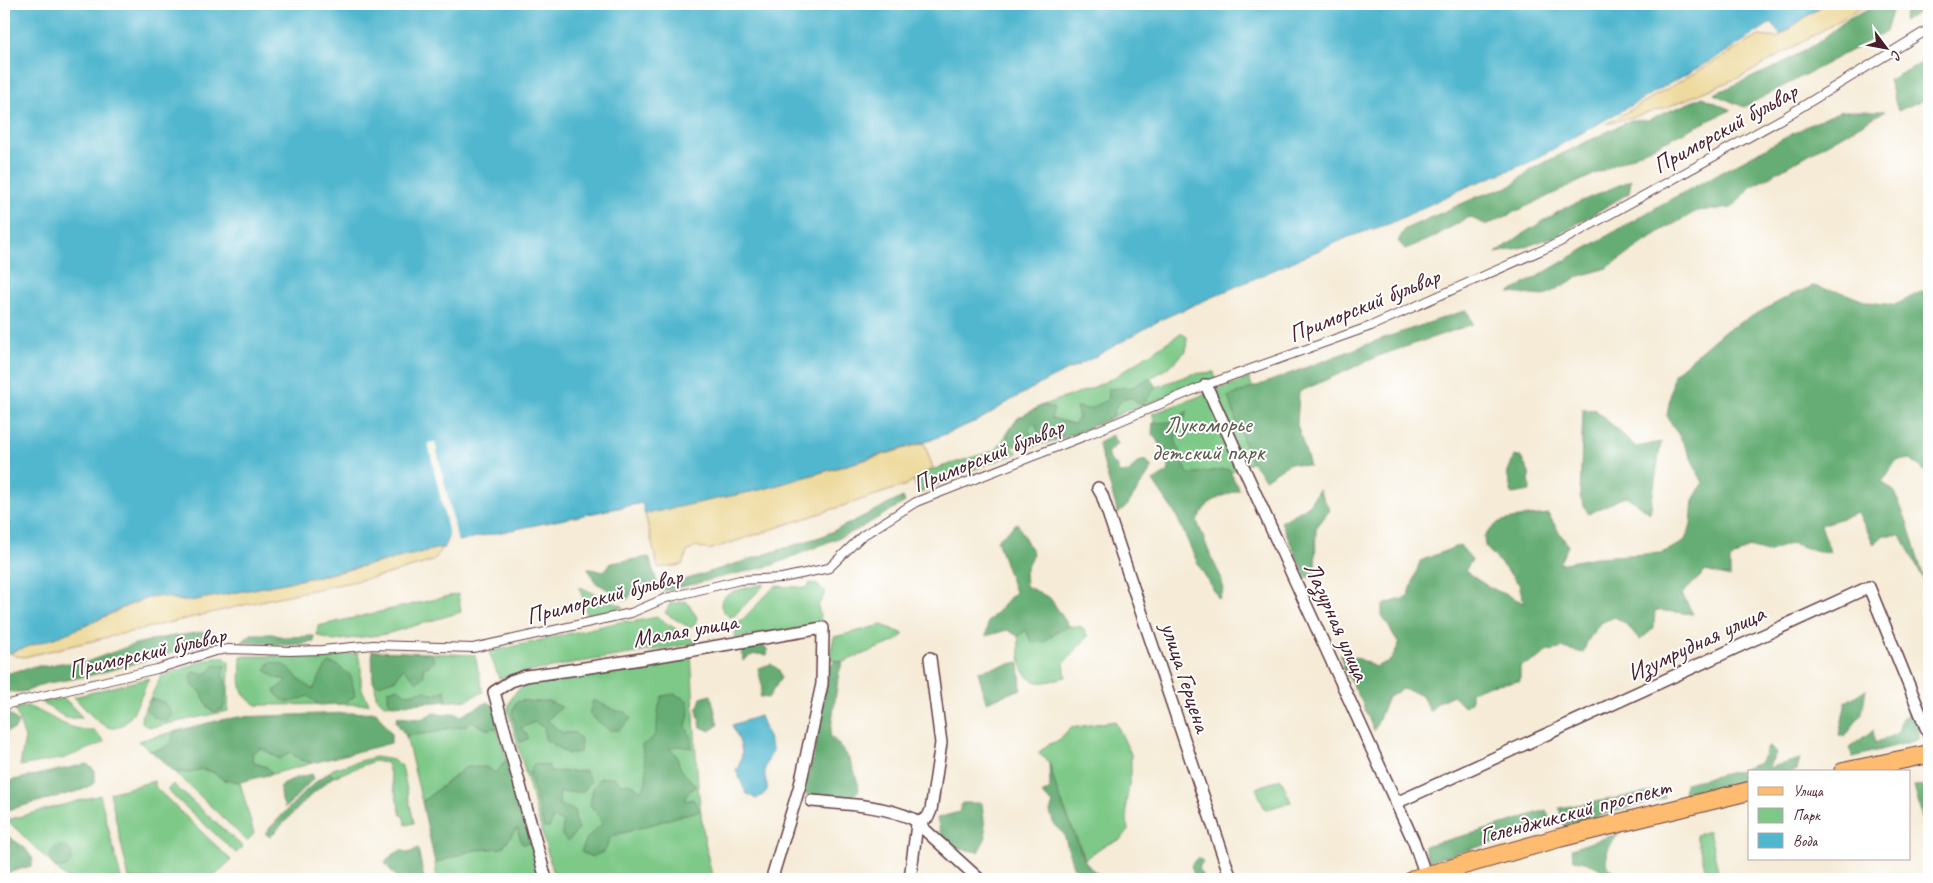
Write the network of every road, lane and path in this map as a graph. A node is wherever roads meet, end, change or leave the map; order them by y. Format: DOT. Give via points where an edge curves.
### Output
graph roads {
  1 [pos="1929,29"];
  2 [pos="1206,385"];
  3 [pos="1098,488"];
  4 [pos="930,658"];
  5 [pos="4,704"];
  6 [pos="1929,735"];
  7 [pos="1929,754"];
  8 [pos="1853,770"];
  9 [pos="1748,791"];
  10 [pos="812,801"];
  11 [pos="1396,803"];
  12 [pos="918,824"];
  13 [pos="1420,877"];
  14 [pos="546,879"];
  15 [pos="774,879"];
  16 [pos="910,879"];
  17 [pos="980,879"];
  18 [pos="1231,879"];
  1 -- 2 [label="street, Приморский бульвар" via="1785,117 1560,242 1371,326"];
  2 -- 5 [label="street, Приморский бульвар" via="910,503 862,536 829,568 782,578 740,580 666,598 631,613 473,648 373,645 314,651 229,649"];
  2 -- 11 [label="street, Лазурная улица"];
  3 -- 18 [label="street, улица Герцена"];
  4 -- 12 [label="street" via="941,743 931,810 928,817"];
  6 -- 11 [label="street, Изумрудная улица" via="1869,587"];
  7 -- 8 [label="main road"];
  9 -- 13 [label="main road, Геленджикский проспект" via="1559,838"];
  10 -- 12 [label="street" via="861,805 904,815"];
  11 -- 13 [label="street, Лазурная улица" via="1414,842"];
  12 -- 16 [label="street"];
  12 -- 17 [label="street"];
  14 -- 15 [label="street, Малая улица" via="494,692 526,676 823,628 822,684 800,785"];
}
